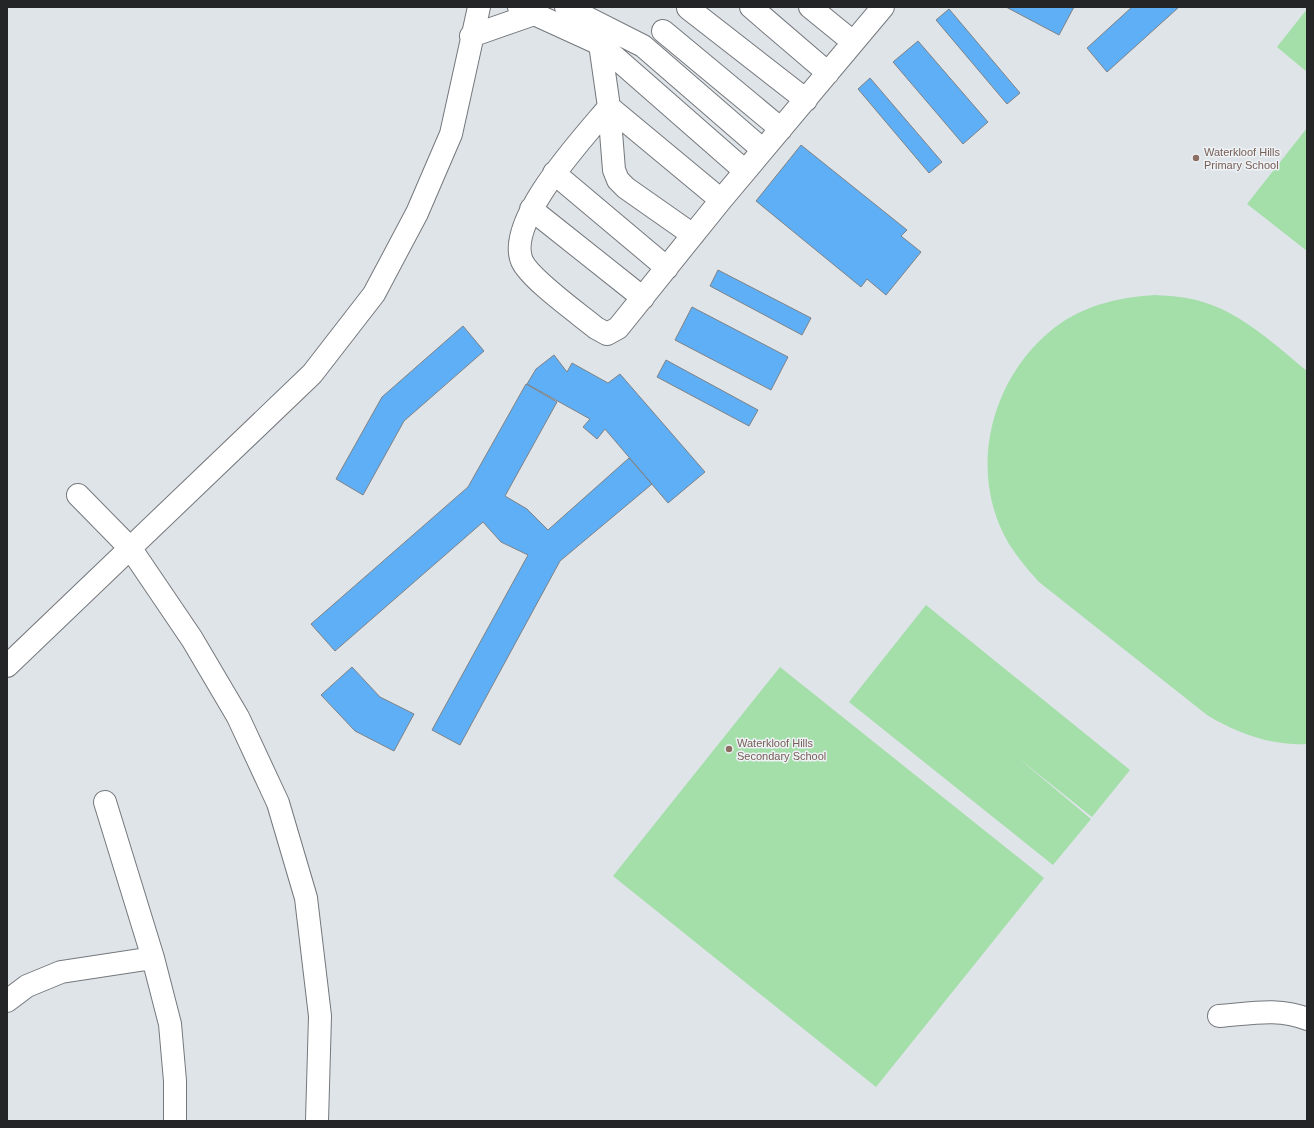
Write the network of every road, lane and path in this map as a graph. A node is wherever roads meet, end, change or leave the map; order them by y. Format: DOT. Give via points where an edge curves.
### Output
graph roads {
  1 [pos="479,7"];
  2 [pos="566,7"];
  3 [pos="751,7"];
  4 [pos="810,7"];
  5 [pos="689,8"];
  6 [pos="527,11"];
  7 [pos="872,11"];
  8 [pos="663,31"];
  9 [pos="471,36"];
  10 [pos="854,42"];
  11 [pos="600,44"];
  12 [pos="643,46"];
  13 [pos="828,73"];
  14 [pos="806,100"];
  15 [pos="609,107"];
  16 [pos="780,130"];
  17 [pos="763,150"];
  18 [pos="745,171"];
  19 [pos="554,173"];
  20 [pos="721,200"];
  21 [pos="531,209"];
  22 [pos="693,235"];
  23 [pos="667,268"];
  24 [pos="643,298"];
  25 [pos="78,495"];
  26 [pos="131,549"];
  27 [pos="7,666"];
  28 [pos="105,802"];
  29 [pos="153,958"];
  30 [pos="7,1001"];
  31 [pos="1219,1016"];
  32 [pos="1307,1019"];
  33 [pos="175,1121"];
  34 [pos="317,1121"];
  1 -- 9 [label="street"];
  2 -- 12 [label="street"];
  3 -- 13 [label="street"];
  4 -- 10 [label="street"];
  5 -- 8 [label="street"];
  5 -- 14 [label="street"];
  6 -- 9 [label="street"];
  6 -- 11 [label="street"];
  7 -- 10 [label="street"];
  8 -- 12 [label="street"];
  8 -- 16 [label="street"];
  9 -- 26 [label="street" via="450,134 417,213 374,294 312,374"];
  10 -- 13 [label="street"];
  11 -- 15 [label="street"];
  11 -- 18 [label="street"];
  12 -- 17 [label="street"];
  13 -- 14 [label="street"];
  14 -- 16 [label="street"];
  15 -- 19 [label="street"];
  15 -- 20 [label="street"];
  15 -- 22 [label="street" via="614,170 618,180"];
  16 -- 17 [label="street"];
  17 -- 18 [label="street"];
  18 -- 20 [label="street"];
  19 -- 21 [label="street"];
  19 -- 23 [label="street"];
  20 -- 22 [label="street"];
  21 -- 24 [label="street"];
  21 -- 24 [label="street" via="519,246 522,261 532,275 596,328 607,334 618,328"];
  22 -- 23 [label="street"];
  23 -- 24 [label="street"];
  25 -- 26 [label="street"];
  26 -- 27 [label="street"];
  26 -- 34 [label="street" via="192,638 238,717 278,803 306,898 320,1016"];
  28 -- 29 [label="street"];
  29 -- 30 [label="street" via="62,972 27,986"];
  29 -- 33 [label="street" via="170,1024 175,1081"];
  31 -- 32 [label="street" via="1271,1011 1295,1013"];
}
